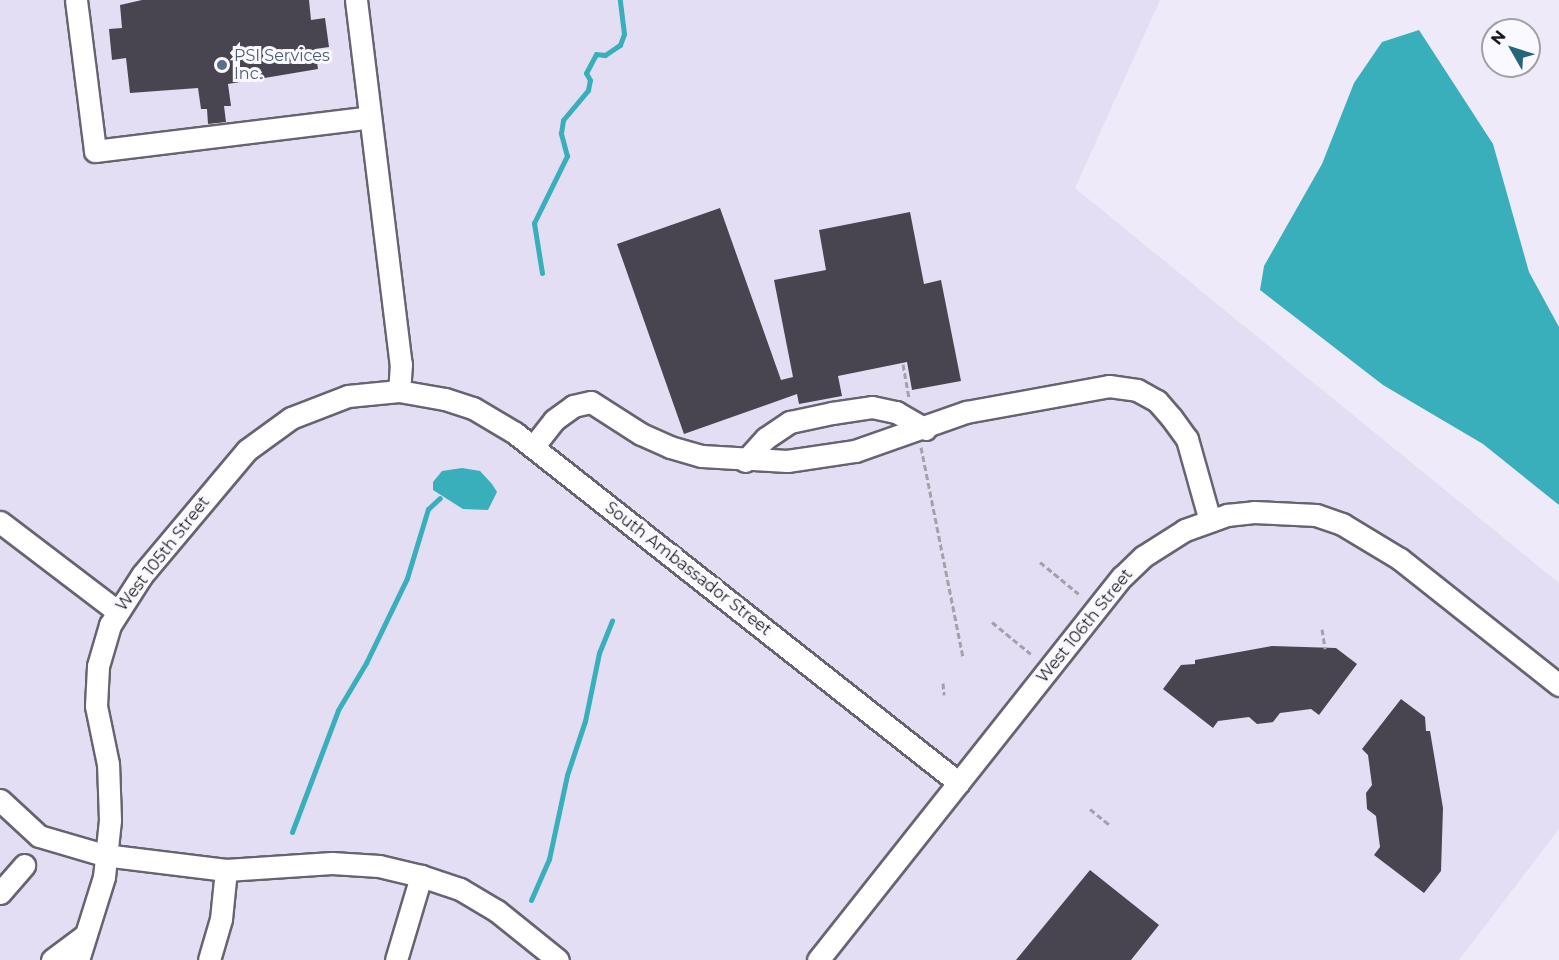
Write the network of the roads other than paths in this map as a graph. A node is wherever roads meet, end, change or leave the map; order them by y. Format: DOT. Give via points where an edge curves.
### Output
graph roads {
  1 [pos="76,0"];
  2 [pos="356,0"];
  3 [pos="370,117"];
  4 [pos="399,391"];
  5 [pos="923,436"];
  6 [pos="533,447"];
  7 [pos="745,460"];
  8 [pos="1210,521"];
  9 [pos="0,522"];
  10 [pos="117,611"];
  11 [pos="1559,685"];
  12 [pos="958,783"];
  13 [pos="0,800"];
  14 [pos="104,855"];
  15 [pos="24,865"];
  16 [pos="226,870"];
  17 [pos="421,876"];
  18 [pos="0,893"];
  19 [pos="83,937"];
  20 [pos="52,960"];
  21 [pos="78,960"];
  22 [pos="209,960"];
  23 [pos="396,960"];
  24 [pos="558,960"];
  25 [pos="818,960"];
  1 -- 3 [label="street" via="95,151"];
  2 -- 3 [label="street"];
  3 -- 4 [label="street" via="401,364"];
  4 -- 6 [label="street, South Ambassador Street" via="473,408"];
  4 -- 10 [label="street, West 105th Street" via="338,399 271,430 236,463"];
  5 -- 7 [label="street" via="820,457"];
  5 -- 7 [label="street" via="896,412 872,407 790,422 766,438"];
  5 -- 8 [label="street" via="966,412 1084,389 1109,386 1137,390 1157,401 1187,439"];
  6 -- 7 [label="street" via="554,420 573,406 591,402 641,434 670,447 702,456"];
  6 -- 12 [label="street, South Ambassador Street"];
  8 -- 11 [label="street, West 106th Street" via="1227,515 1284,511 1342,524 1400,558"];
  8 -- 12 [label="street, West 106th Street" via="1166,540 1122,577"];
  9 -- 10 [label="street"];
  10 -- 14 [label="street, West 105th Street" via="103,646 96,686 110,801"];
  12 -- 25 [label="street, West 106th Street"];
  13 -- 14 [label="street" via="39,836"];
  14 -- 16 [label="street"];
  14 -- 19 [label="street, West 105th Street" via="104,877"];
  15 -- 18 [label="street"];
  16 -- 17 [label="street" via="332,863 379,866"];
  16 -- 22 [label="street" via="221,919"];
  17 -- 23 [label="street"];
  17 -- 24 [label="street" via="460,889 497,911"];
  19 -- 20 [label="street"];
  19 -- 21 [label="street, West 105th Street"];
}
